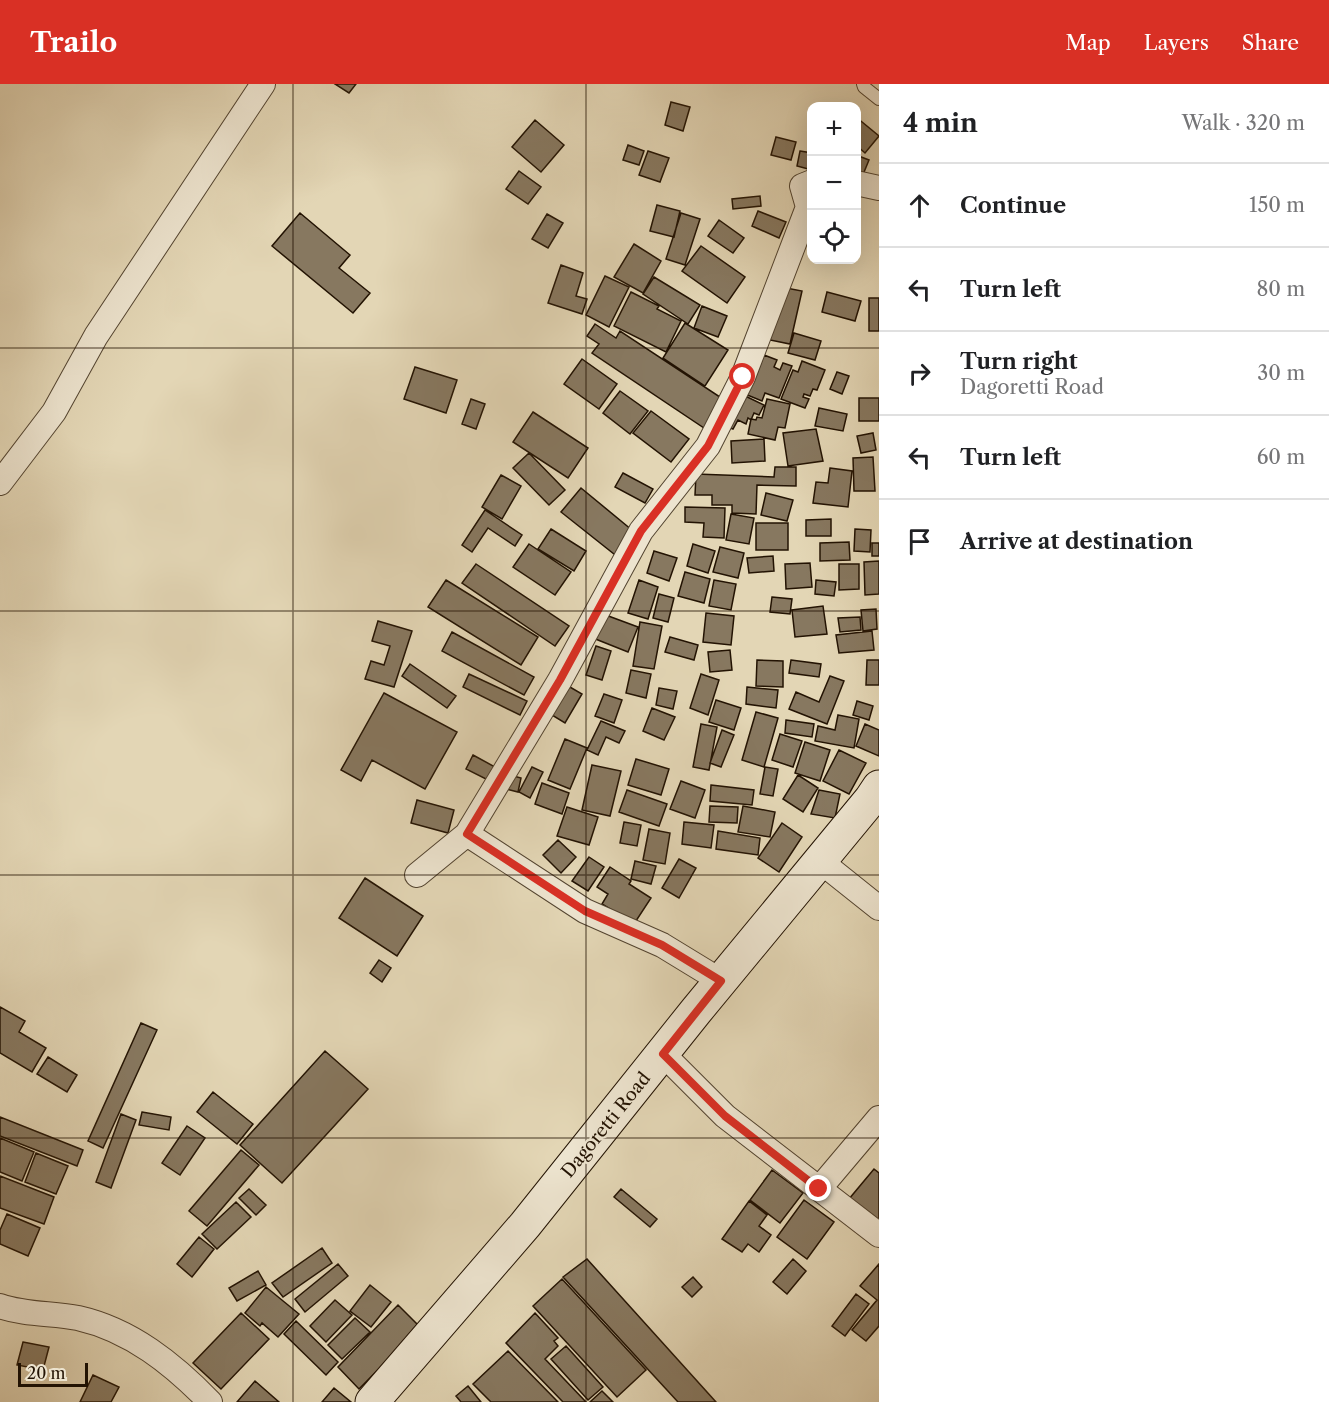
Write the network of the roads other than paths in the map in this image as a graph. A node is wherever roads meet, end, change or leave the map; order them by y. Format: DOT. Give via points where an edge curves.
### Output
graph roads {
  1 [pos="263,84"];
  2 [pos="863,84"];
  3 [pos="879,99"];
  4 [pos="807,184"];
  5 [pos="861,184"];
  6 [pos="879,188"];
  7 [pos="807,204"];
  8 [pos="807,210"];
  9 [pos="0,483"];
  10 [pos="879,787"];
  11 [pos="467,834"];
  12 [pos="820,861"];
  13 [pos="417,875"];
  14 [pos="879,908"];
  15 [pos="721,981"];
  16 [pos="663,1054"];
  17 [pos="879,1118"];
  18 [pos="819,1189"];
  19 [pos="879,1235"];
  20 [pos="0,1306"];
  21 [pos="210,1402"];
  22 [pos="372,1402"];
  1 -- 9 [label="street" via="96,336 54,411"];
  2 -- 3 [label="lane"];
  4 -- 7 [label="street" via="802,186"];
  5 -- 6 [label="street"];
  8 -- 11 [label="street" via="743,377 708,446 641,531 560,680"];
  10 -- 12 [label="main road, Dagoretti Road"];
  11 -- 13 [label="street"];
  11 -- 15 [label="street" via="585,911 662,945"];
  12 -- 14 [label="street"];
  12 -- 15 [label="main road, Dagoretti Road"];
  15 -- 16 [label="main road, Dagoretti Road"];
  16 -- 18 [label="street" via="725,1116"];
  16 -- 22 [label="main road, Dagoretti Road" via="525,1225"];
  17 -- 18 [label="street"];
  18 -- 19 [label="street"];
  20 -- 21 [label="street" via="106,1326 139,1342"];
}
